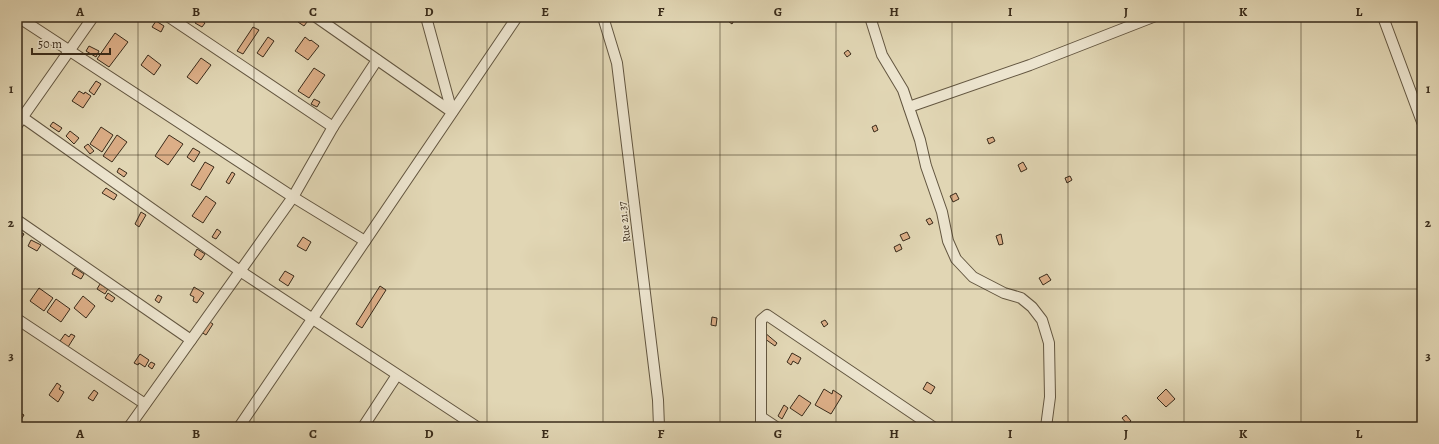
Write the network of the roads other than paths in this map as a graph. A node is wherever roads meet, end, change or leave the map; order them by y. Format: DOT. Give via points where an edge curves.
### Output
graph roads {
  1 [pos="18,17"];
  2 [pos="94,17"];
  3 [pos="169,17"];
  4 [pos="316,17"];
  5 [pos="426,17"];
  6 [pos="517,17"];
  7 [pos="603,17"];
  8 [pos="870,17"];
  9 [pos="1153,17"];
  10 [pos="1383,17"];
  11 [pos="70,51"];
  12 [pos="377,60"];
  13 [pos="909,107"];
  14 [pos="452,112"];
  15 [pos="20,121"];
  16 [pos="1422,122"];
  17 [pos="333,127"];
  18 [pos="293,197"];
  19 [pos="17,220"];
  20 [pos="365,241"];
  21 [pos="240,271"];
  22 [pos="313,318"];
  23 [pos="17,320"];
  24 [pos="191,340"];
  25 [pos="397,375"];
  26 [pos="145,404"];
  27 [pos="761,422"];
  28 [pos="129,427"];
  29 [pos="239,427"];
  30 [pos="362,427"];
  31 [pos="477,427"];
  32 [pos="659,427"];
  33 [pos="776,427"];
  34 [pos="933,427"];
  35 [pos="1046,427"];
  1 -- 11 [label="street"];
  2 -- 11 [label="street"];
  3 -- 17 [label="street"];
  4 -- 12 [label="street"];
  5 -- 14 [label="street"];
  6 -- 14 [label="street"];
  7 -- 32 [label="street, Rue 21.37" via="617,63 657,392"];
  8 -- 13 [label="street" via="882,55 903,90"];
  9 -- 13 [label="street" via="1030,65"];
  10 -- 16 [label="street"];
  11 -- 15 [label="street"];
  11 -- 18 [label="street"];
  12 -- 14 [label="street"];
  12 -- 17 [label="street"];
  13 -- 35 [label="street" via="942,212 948,241 956,259 973,277 1004,293 1021,298 1042,320 1049,343 1050,398"];
  14 -- 20 [label="street"];
  15 -- 21 [label="street"];
  17 -- 18 [label="street"];
  18 -- 20 [label="street"];
  18 -- 21 [label="street"];
  19 -- 24 [label="street"];
  20 -- 22 [label="street"];
  21 -- 22 [label="street"];
  21 -- 24 [label="street"];
  22 -- 25 [label="street"];
  22 -- 29 [label="street"];
  23 -- 26 [label="street"];
  24 -- 26 [label="street"];
  25 -- 30 [label="street"];
  25 -- 31 [label="street"];
  26 -- 28 [label="street"];
  27 -- 33 [label="street"];
  27 -- 34 [label="street" via="760,320 767,315"];
}
